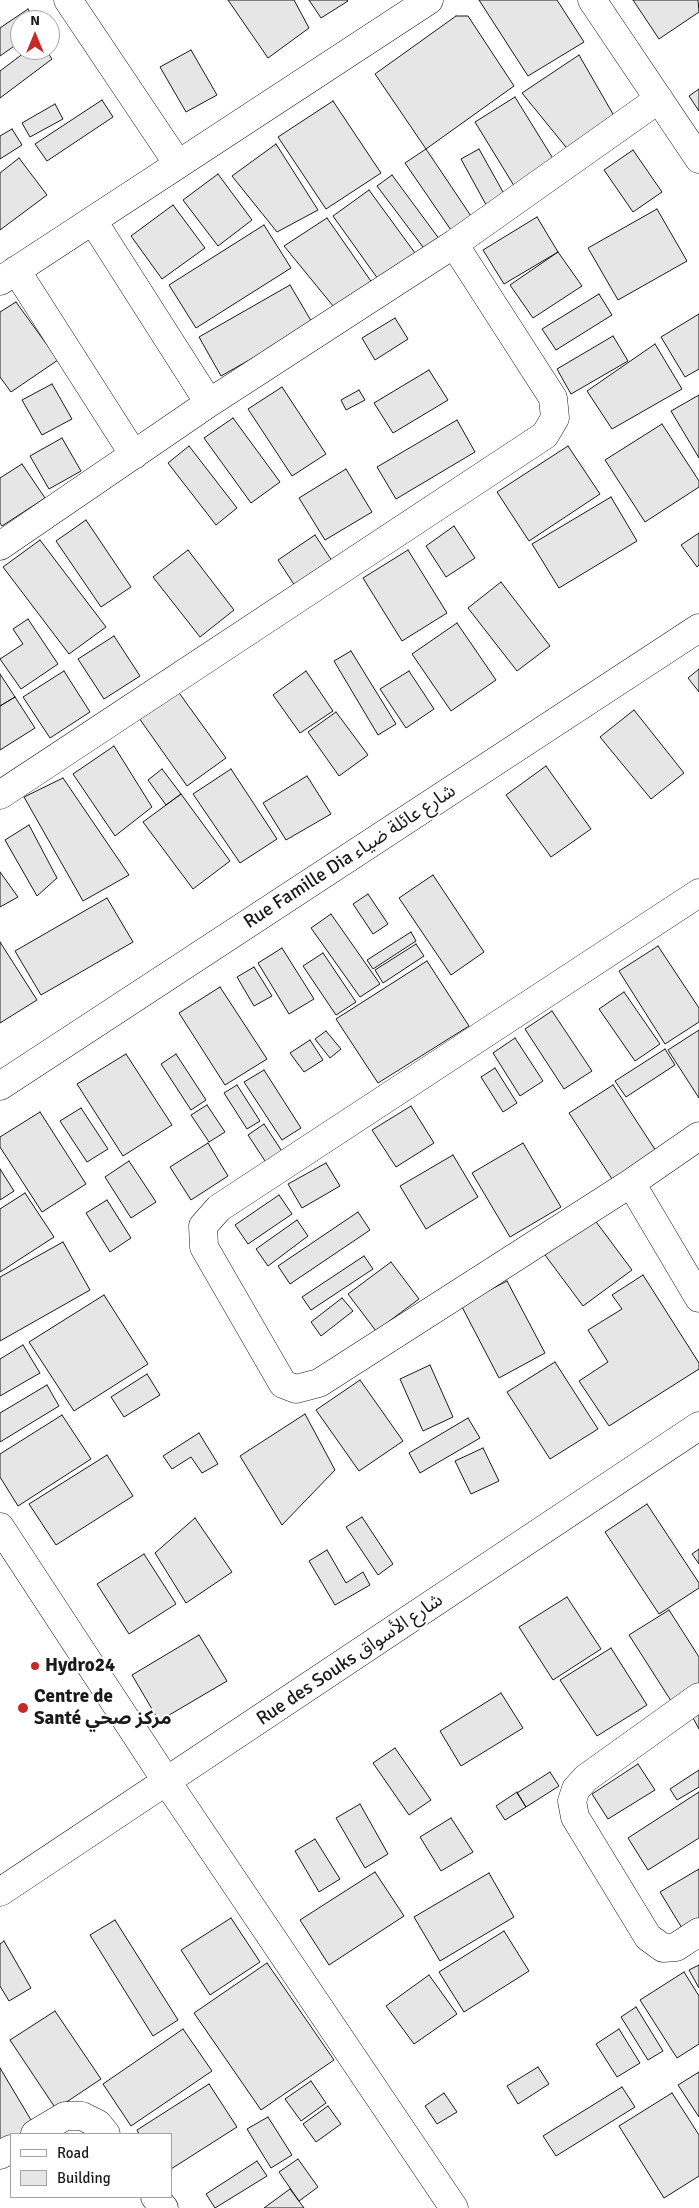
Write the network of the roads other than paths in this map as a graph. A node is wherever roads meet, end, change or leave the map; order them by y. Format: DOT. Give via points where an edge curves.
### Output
graph roads {
  1 [pos="68,0"];
  2 [pos="429,0"];
  3 [pos="592,0"];
  4 [pos="659,99"];
  5 [pos="699,159"];
  6 [pos="178,164"];
  7 [pos="93,221"];
  8 [pos="454,244"];
  9 [pos="8,275"];
  10 [pos="209,403"];
  11 [pos="134,455"];
  12 [pos="0,546"];
  13 [pos="699,628"];
  14 [pos="0,795"];
  15 [pos="699,893"];
  16 [pos="0,1086"];
  17 [pos="699,1136"];
  18 [pos="631,1183"];
  19 [pos="699,1298"];
  20 [pos="699,1426"];
  21 [pos="0,1527"];
  22 [pos="699,1697"];
  23 [pos="167,1782"];
  24 [pos="0,1892"];
  25 [pos="699,1932"];
  26 [pos="37,2133"];
  27 [pos="105,2133"];
  28 [pos="454,2208"];
  1 -- 6 [label="street"];
  2 -- 6 [label="street"];
  3 -- 4 [label="street"];
  4 -- 5 [label="street"];
  4 -- 8 [label="street"];
  6 -- 7 [label="street"];
  7 -- 9 [label="street"];
  7 -- 10 [label="street"];
  8 -- 10 [label="street"];
  8 -- 14 [label="street" via="553,398 554,418 545,434"];
  9 -- 11 [label="street"];
  10 -- 11 [label="street"];
  11 -- 12 [label="street"];
  13 -- 16 [label="street, Rue Famille Dia شارع عائلة ضياء"];
  15 -- 18 [label="street" via="219,1208 203,1226 204,1247 283,1384 296,1389 319,1383"];
  17 -- 18 [label="street"];
  18 -- 19 [label="street"];
  20 -- 23 [label="street, Rue des Souks شارع الأسواق"];
  21 -- 23 [label="street"];
  22 -- 25 [label="street" via="586,1778 576,1788 572,1801 575,1817 648,1937 663,1948 676,1947"];
  23 -- 24 [label="street, Rue des Souks شارع الأسواق"];
  23 -- 28 [label="street"];
  26 -- 27 [label="street" via="66,2116 82,2116 98,2124"];
}
